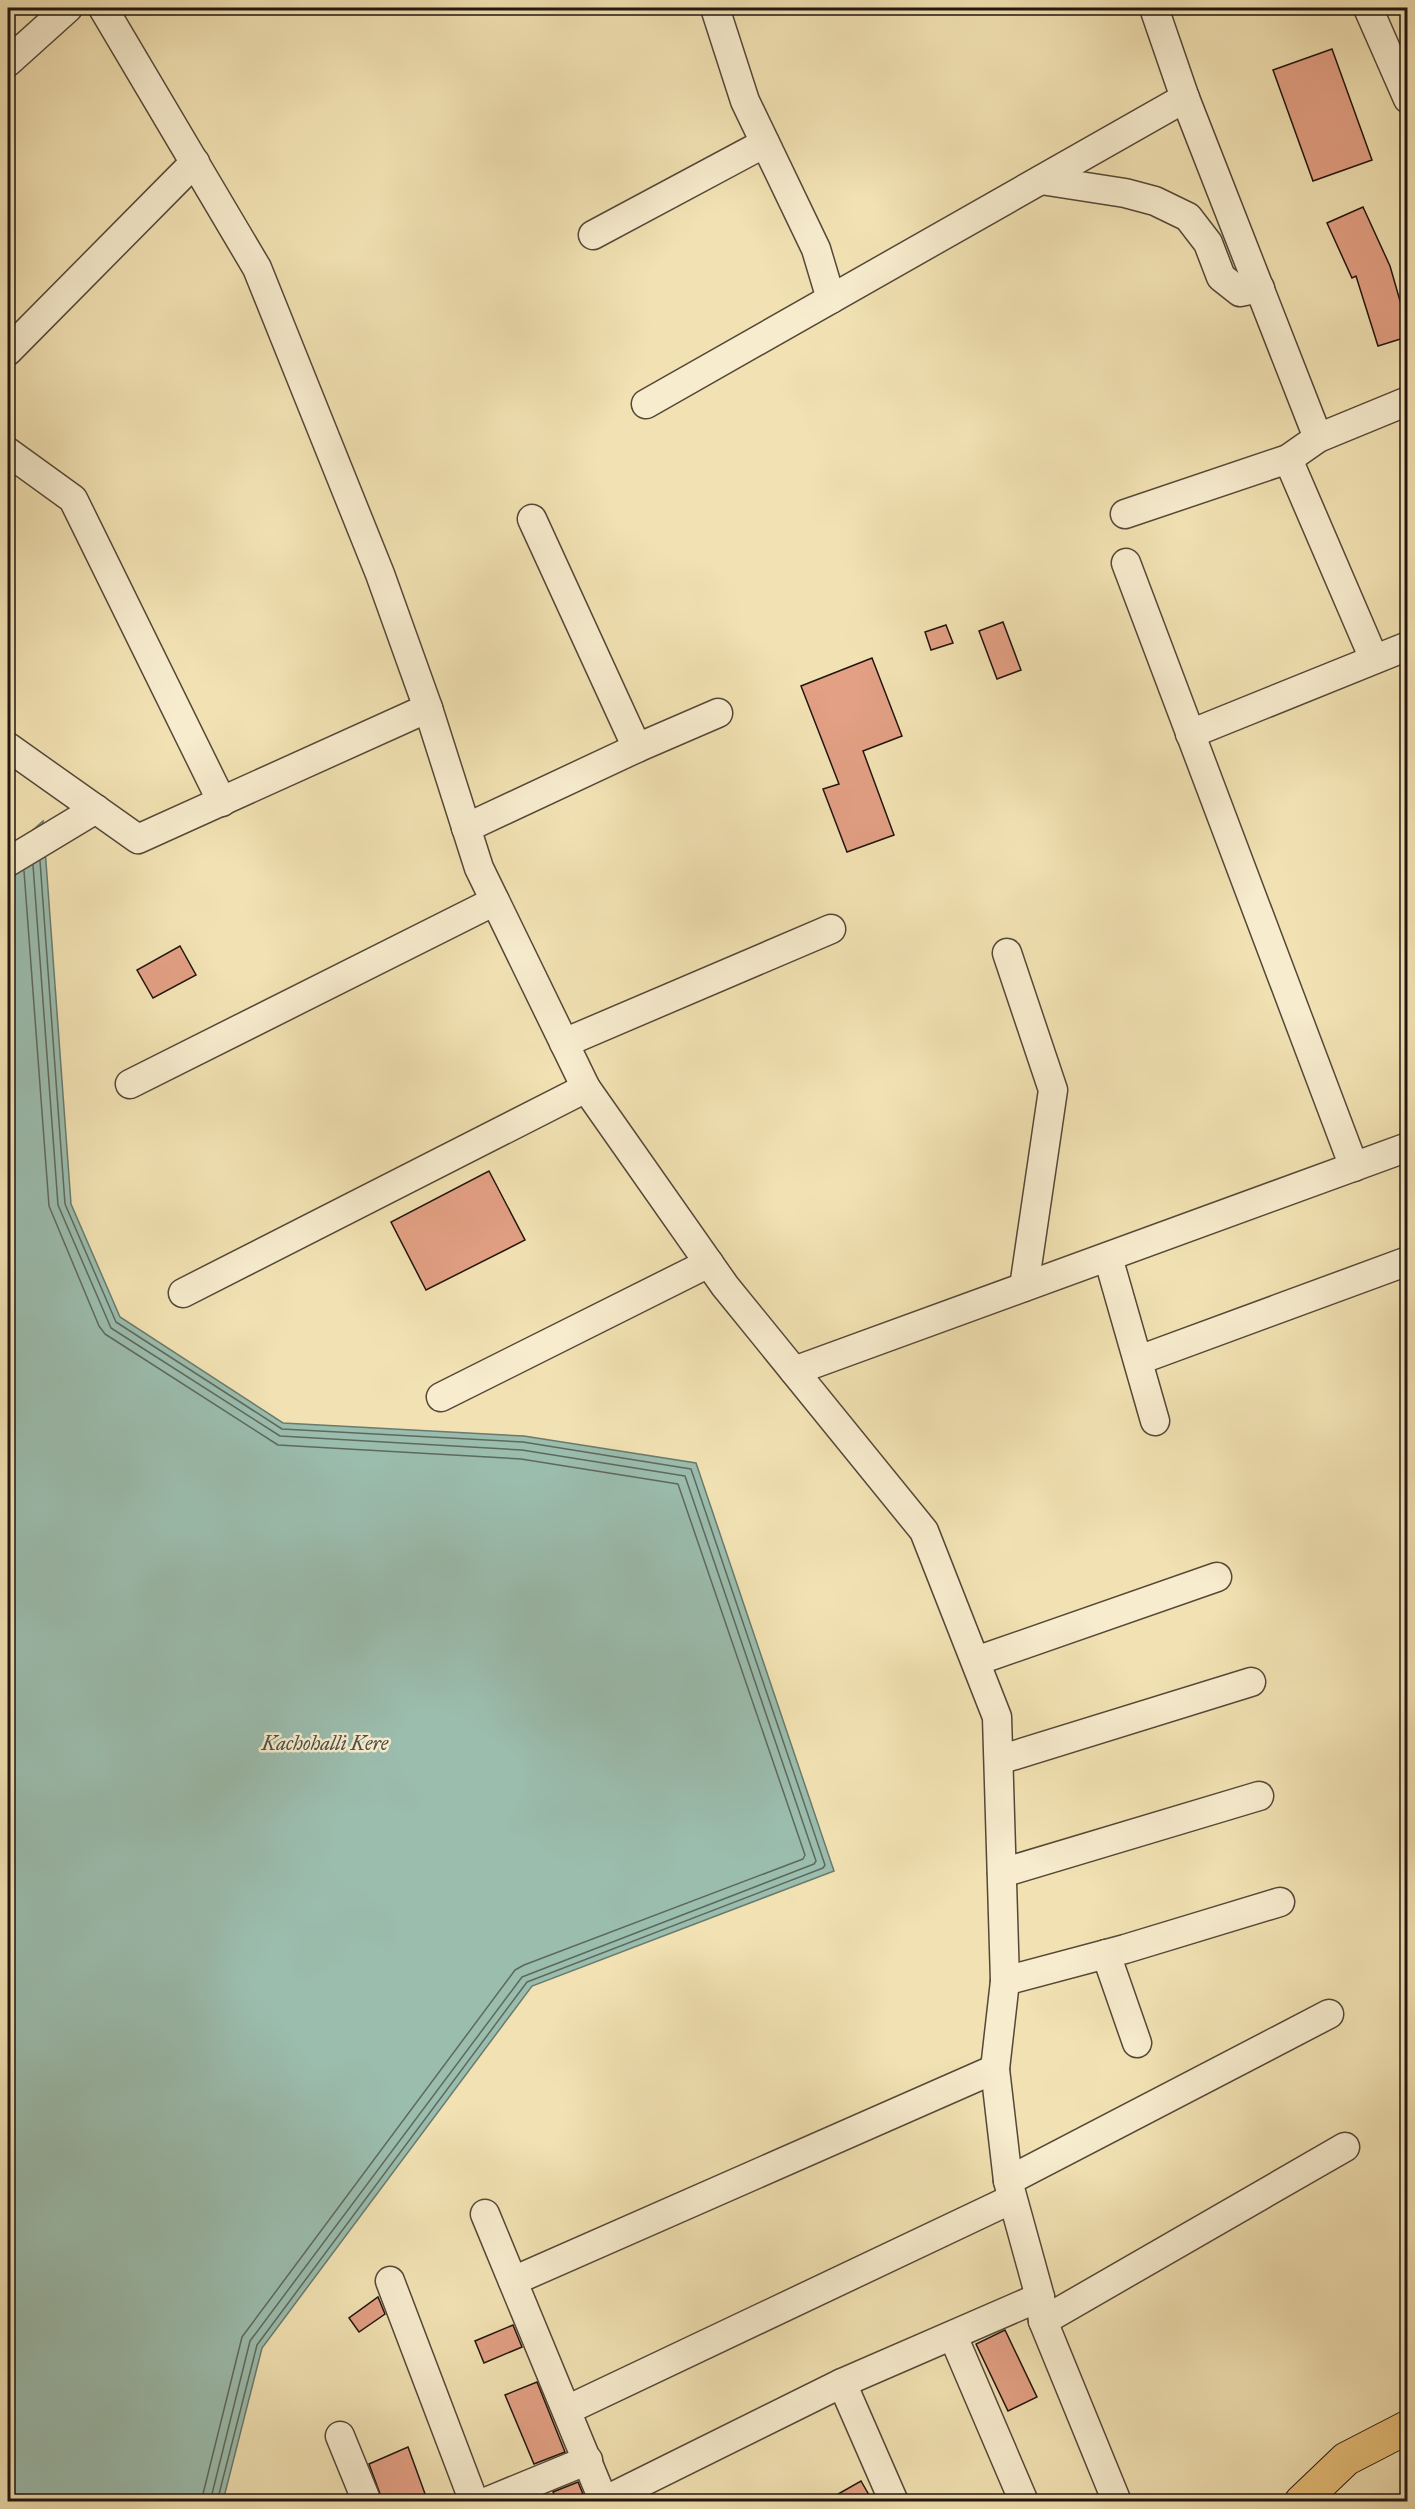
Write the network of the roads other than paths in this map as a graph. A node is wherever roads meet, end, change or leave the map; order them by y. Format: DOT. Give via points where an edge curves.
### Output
graph roads {
  1 [pos="68,8"];
  2 [pos="103,8"];
  3 [pos="715,8"];
  4 [pos="1154,8"];
  5 [pos="1368,8"];
  6 [pos="8,62"];
  7 [pos="1185,98"];
  8 [pos="1407,99"];
  9 [pos="765,143"];
  10 [pos="195,162"];
  11 [pos="1041,180"];
  12 [pos="593,235"];
  13 [pos="1260,288"];
  14 [pos="831,299"];
  15 [pos="8,351"];
  16 [pos="1407,400"];
  17 [pos="646,404"];
  18 [pos="1318,438"];
  19 [pos="8,452"];
  20 [pos="1288,459"];
  21 [pos="1125,514"];
  22 [pos="532,519"];
  23 [pos="1126,562"];
  24 [pos="1407,646"];
  25 [pos="1374,659"];
  26 [pos="428,708"];
  27 [pos="718,713"];
  28 [pos="1190,734"];
  29 [pos="8,747"];
  30 [pos="637,748"];
  31 [pos="222,802"];
  32 [pos="96,809"];
  33 [pos="466,828"];
  34 [pos="8,862"];
  35 [pos="495,901"];
  36 [pos="831,929"];
  37 [pos="1006,953"];
  38 [pos="564,1043"];
  39 [pos="130,1084"];
  40 [pos="586,1088"];
  41 [pos="1407,1147"];
  42 [pos="1354,1167"];
  43 [pos="1108,1257"];
  44 [pos="1407,1261"];
  45 [pos="709,1263"];
  46 [pos="1024,1287"];
  47 [pos="183,1293"];
  48 [pos="1139,1360"];
  49 [pos="794,1371"];
  50 [pos="441,1397"];
  51 [pos="1155,1421"];
  52 [pos="1217,1577"];
  53 [pos="976,1661"];
  54 [pos="1251,1682"];
  55 [pos="999,1760"];
  56 [pos="1259,1796"];
  57 [pos="1002,1873"];
  58 [pos="1280,1902"];
  59 [pos="1106,1954"];
  60 [pos="1005,1982"];
  61 [pos="1329,2014"];
  62 [pos="1137,2043"];
  63 [pos="995,2069"];
  64 [pos="1345,2147"];
  65 [pos="1010,2190"];
  66 [pos="485,2214"];
  67 [pos="513,2280"];
  68 [pos="390,2281"];
  69 [pos="1042,2309"];
  70 [pos="953,2336"];
  71 [pos="842,2383"];
  72 [pos="567,2410"];
  73 [pos="1407,2427"];
  74 [pos="340,2436"];
  75 [pos="588,2460"];
  76 [pos="604,2501"];
  77 [pos="367,2502"];
  78 [pos="474,2502"];
  79 [pos="486,2502"];
  80 [pos="894,2502"];
  81 [pos="1024,2502"];
  82 [pos="1117,2502"];
  83 [pos="1301,2502"];
  1 -- 6 [label="street"];
  2 -- 10 [label="street"];
  3 -- 9 [label="street" via="745,101"];
  4 -- 7 [label="street"];
  5 -- 8 [label="street"];
  7 -- 11 [label="street"];
  7 -- 13 [label="street"];
  9 -- 12 [label="street"];
  9 -- 14 [label="street" via="816,249"];
  10 -- 15 [label="street"];
  10 -- 26 [label="street" via="257,268 380,574"];
  11 -- 13 [label="street" via="1125,193 1155,201 1188,217 1208,243 1221,277 1240,292"];
  11 -- 14 [label="street"];
  13 -- 18 [label="street"];
  14 -- 17 [label="street"];
  16 -- 18 [label="street"];
  18 -- 20 [label="street"];
  19 -- 31 [label="street" via="73,500"];
  20 -- 21 [label="street"];
  20 -- 25 [label="street"];
  22 -- 30 [label="street"];
  23 -- 28 [label="street"];
  24 -- 25 [label="street"];
  25 -- 28 [label="street"];
  26 -- 31 [label="street"];
  26 -- 33 [label="street"];
  27 -- 30 [label="street"];
  28 -- 42 [label="street"];
  29 -- 32 [label="street"];
  30 -- 33 [label="street"];
  31 -- 32 [label="street" via="138,839"];
  32 -- 34 [label="street"];
  33 -- 35 [label="street"];
  35 -- 38 [label="street"];
  35 -- 39 [label="street"];
  36 -- 38 [label="street"];
  37 -- 46 [label="street" via="1053,1090"];
  38 -- 40 [label="street"];
  40 -- 45 [label="street"];
  40 -- 47 [label="street"];
  41 -- 42 [label="street"];
  42 -- 43 [label="street"];
  43 -- 46 [label="street"];
  43 -- 48 [label="street"];
  44 -- 48 [label="street"];
  45 -- 49 [label="street"];
  45 -- 50 [label="street"];
  46 -- 49 [label="street"];
  48 -- 51 [label="street"];
  49 -- 53 [label="street" via="924,1531"];
  52 -- 53 [label="street"];
  53 -- 55 [label="street" via="997,1717"];
  54 -- 55 [label="street"];
  55 -- 57 [label="street"];
  56 -- 57 [label="street"];
  57 -- 60 [label="street"];
  58 -- 59 [label="street"];
  59 -- 60 [label="street"];
  59 -- 62 [label="street"];
  60 -- 63 [label="street"];
  61 -- 65 [label="street"];
  63 -- 65 [label="street"];
  63 -- 67 [label="street"];
  64 -- 69 [label="street"];
  65 -- 69 [label="street"];
  65 -- 72 [label="street"];
  66 -- 67 [label="street"];
  67 -- 72 [label="street"];
  68 -- 78 [label="street"];
  69 -- 70 [label="street"];
  69 -- 82 [label="street"];
  70 -- 71 [label="street"];
  70 -- 81 [label="street"];
  71 -- 76 [label="street"];
  71 -- 80 [label="street"];
  72 -- 75 [label="street"];
  73 -- 83 [label="main road" via="1346,2459"];
  74 -- 77 [label="street"];
  75 -- 76 [label="street"];
  75 -- 79 [label="street"];
}
